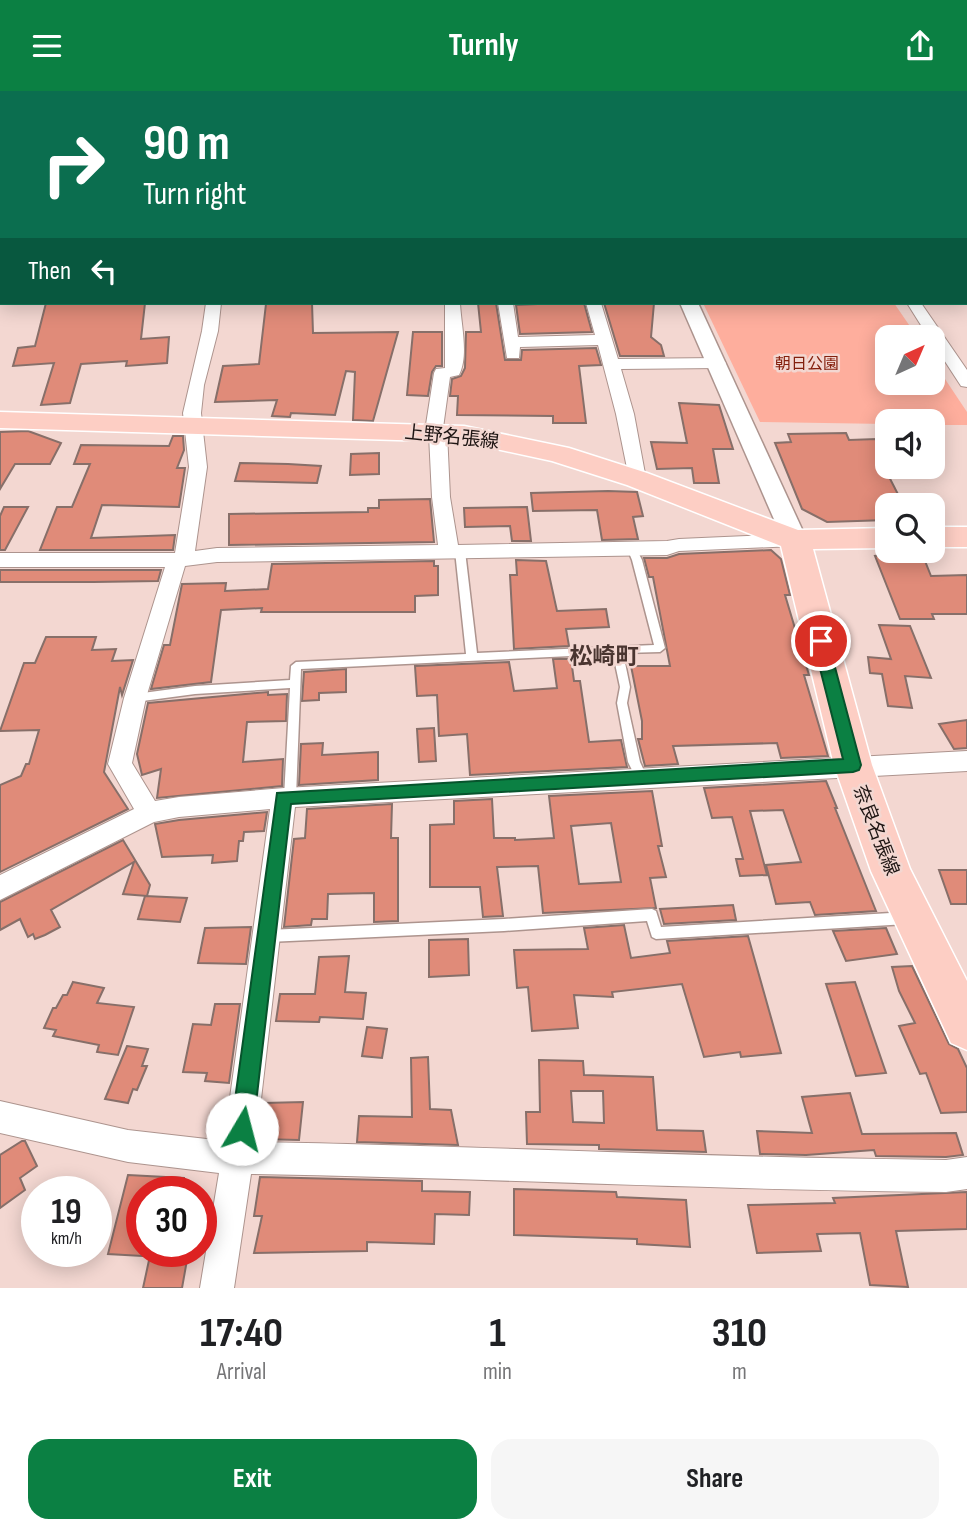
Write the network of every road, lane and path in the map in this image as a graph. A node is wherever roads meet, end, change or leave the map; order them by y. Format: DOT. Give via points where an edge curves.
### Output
graph roads {
  1 [pos="213,305"];
  2 [pos="452,305"];
  3 [pos="505,305"];
  4 [pos="595,305"];
  5 [pos="690,305"];
  6 [pos="916,305"];
  7 [pos="604,340"];
  8 [pos="960,362"];
  9 [pos="718,363"];
  10 [pos="611,364"];
  11 [pos="967,382"];
  12 [pos="0,420"];
  13 [pos="194,426"];
  14 [pos="436,432"];
  15 [pos="637,479"];
  16 [pos="945,537"];
  17 [pos="967,537"];
  18 [pos="875,538"];
  19 [pos="795,540"];
  20 [pos="632,548"];
  21 [pos="454,552"];
  22 [pos="180,559"];
  23 [pos="0,560"];
  24 [pos="617,650"];
  25 [pos="472,658"];
  26 [pos="293,684"];
  27 [pos="135,698"];
  28 [pos="967,761"];
  29 [pos="853,765"];
  30 [pos="641,777"];
  31 [pos="287,797"];
  32 [pos="149,813"];
  33 [pos="0,888"];
  34 [pos="914,917"];
  35 [pos="267,936"];
  36 [pos="967,1028"];
  37 [pos="0,1118"];
  38 [pos="238,1157"];
  39 [pos="967,1173"];
  40 [pos="217,1288"];
  1 -- 13 [label="street" via="195,385"];
  2 -- 14 [label="street" via="455,358 453,372 442,373"];
  3 -- 7 [label="street" via="512,350"];
  4 -- 7 [label="street"];
  5 -- 9 [label="street"];
  6 -- 8 [label="street"];
  7 -- 10 [label="street"];
  8 -- 11 [label="street"];
  9 -- 10 [label="street"];
  9 -- 19 [label="street"];
  10 -- 15 [label="street"];
  12 -- 13 [label="main road, 上野名張線"];
  13 -- 14 [label="main road, 上野名張線"];
  13 -- 22 [label="street" via="196,494"];
  14 -- 15 [label="main road, 上野名張線" via="518,443"];
  14 -- 21 [label="street" via="441,497"];
  15 -- 19 [label="main road, 上野名張線"];
  16 -- 17 [label="main road"];
  18 -- 19 [label="main road, 上野名張線"];
  19 -- 20 [label="street"];
  19 -- 29 [label="main road, 奈良名張線"];
  20 -- 21 [label="street"];
  20 -- 24 [label="lane" via="660,648"];
  21 -- 22 [label="street"];
  21 -- 25 [label="lane"];
  22 -- 23 [label="street"];
  22 -- 27 [label="street"];
  24 -- 25 [label="lane"];
  24 -- 30 [label="lane" via="625,687 622,703"];
  25 -- 26 [label="lane" via="296,666"];
  26 -- 27 [label="lane"];
  26 -- 31 [label="lane"];
  27 -- 32 [label="street" via="120,764"];
  28 -- 29 [label="street"];
  29 -- 30 [label="street"];
  29 -- 34 [label="main road, 奈良名張線" via="891,871"];
  30 -- 31 [label="street"];
  31 -- 32 [label="street"];
  31 -- 35 [label="street"];
  32 -- 33 [label="street"];
  34 -- 35 [label="lane" via="656,933 652,915"];
  34 -- 36 [label="main road, 奈良名張線"];
  35 -- 38 [label="street"];
  37 -- 38 [label="street" via="128,1146"];
  38 -- 39 [label="street" via="818,1175"];
  38 -- 40 [label="street"];
}
